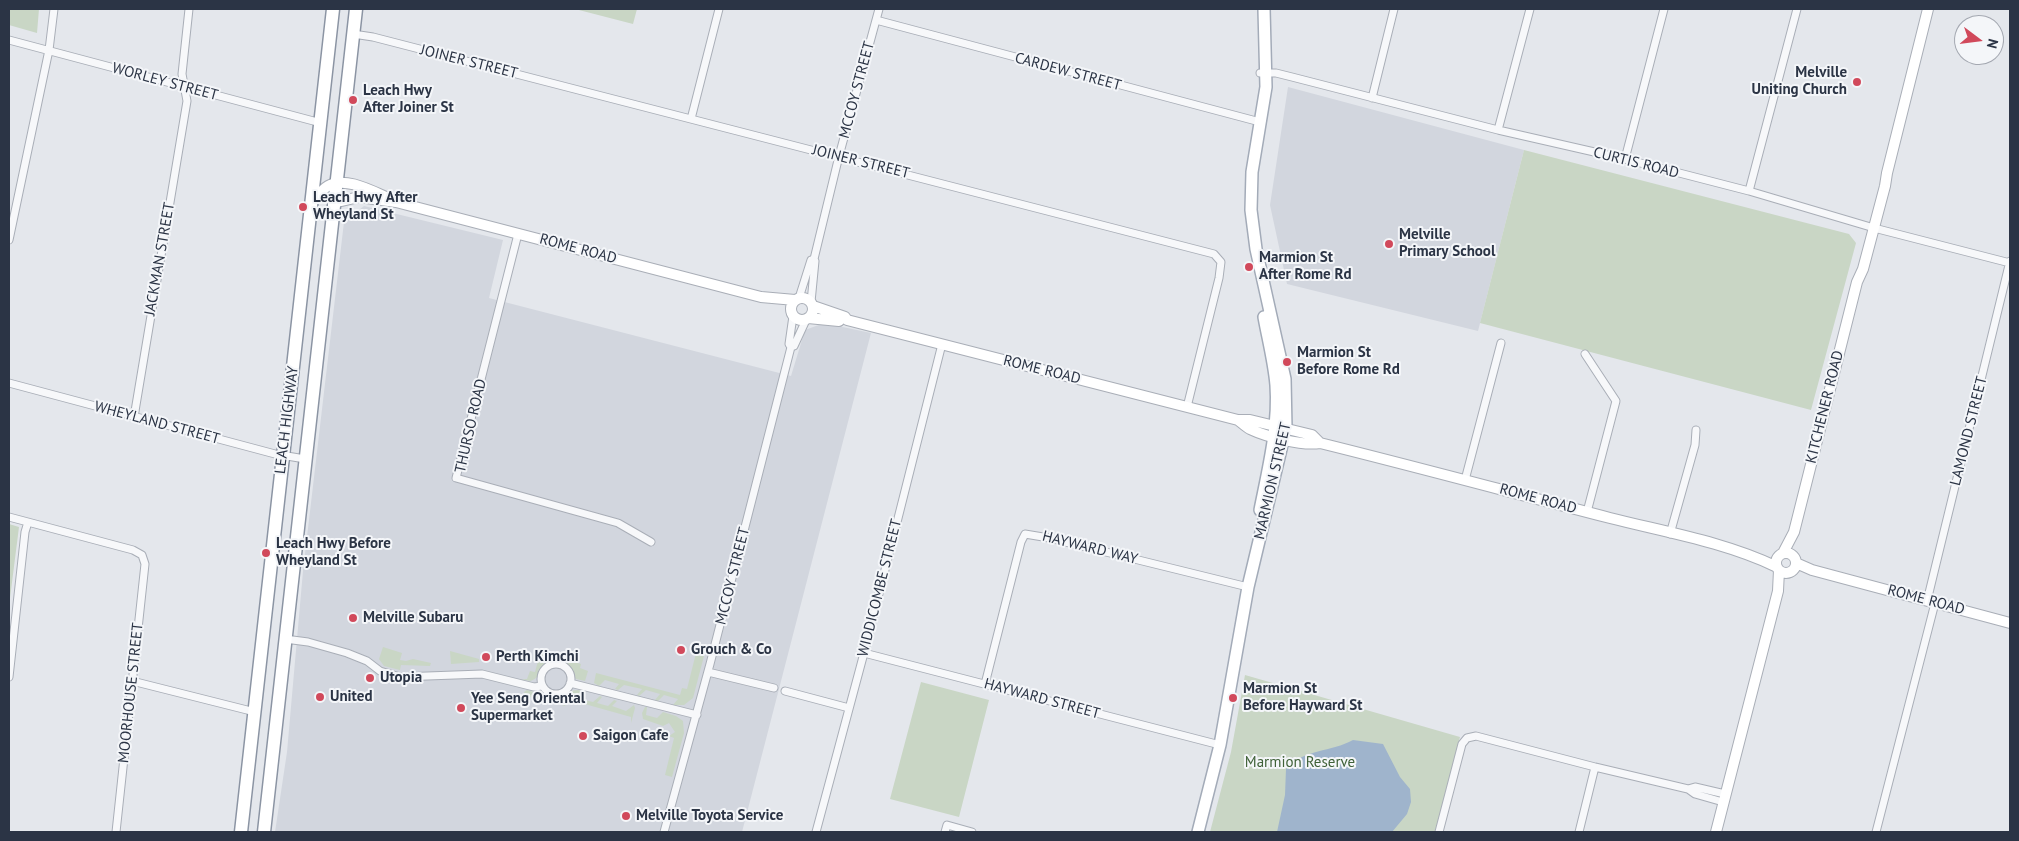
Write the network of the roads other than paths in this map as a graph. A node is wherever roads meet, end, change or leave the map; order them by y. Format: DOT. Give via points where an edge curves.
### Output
graph roads {
  1 [pos="54,9"];
  2 [pos="189,9"];
  3 [pos="333,9"];
  4 [pos="356,9"];
  5 [pos="719,9"];
  6 [pos="879,9"];
  7 [pos="1257,9"];
  8 [pos="1264,9"];
  9 [pos="1394,9"];
  10 [pos="1530,9"];
  11 [pos="1664,9"];
  12 [pos="1797,9"];
  13 [pos="1928,9"];
  14 [pos="876,20"];
  15 [pos="353,34"];
  16 [pos="9,40"];
  17 [pos="49,50"];
  18 [pos="1263,73"];
  19 [pos="186,88"];
  20 [pos="1372,98"];
  21 [pos="690,119"];
  22 [pos="321,122"];
  23 [pos="1257,122"];
  24 [pos="1498,130"];
  25 [pos="839,156"];
  26 [pos="1625,159"];
  27 [pos="336,183"];
  28 [pos="1749,191"];
  29 [pos="396,202"];
  30 [pos="311,203"];
  31 [pos="333,203"];
  32 [pos="1872,227"];
  33 [pos="518,234"];
  34 [pos="9,240"];
  35 [pos="814,259"];
  36 [pos="2010,263"];
  37 [pos="761,297"];
  38 [pos="797,299"];
  39 [pos="812,304"];
  40 [pos="792,313"];
  41 [pos="807,319"];
  42 [pos="847,320"];
  43 [pos="1501,343"];
  44 [pos="942,344"];
  45 [pos="791,347"];
  46 [pos="1585,354"];
  47 [pos="9,383"];
  48 [pos="1187,407"];
  49 [pos="134,417"];
  50 [pos="1696,430"];
  51 [pos="1280,432"];
  52 [pos="283,456"];
  53 [pos="305,459"];
  54 [pos="1465,480"];
  55 [pos="1588,512"];
  56 [pos="9,517"];
  57 [pos="28,522"];
  58 [pos="1670,534"];
  59 [pos="651,542"];
  60 [pos="1786,564"];
  61 [pos="1245,587"];
  62 [pos="1931,602"];
  63 [pos="2010,623"];
  64 [pos="285,639"];
  65 [pos="864,653"];
  66 [pos="708,672"];
  67 [pos="9,677"];
  68 [pos="132,681"];
  69 [pos="570,683"];
  70 [pos="985,684"];
  71 [pos="542,686"];
  72 [pos="774,688"];
  73 [pos="784,691"];
  74 [pos="848,708"];
  75 [pos="255,712"];
  76 [pos="696,715"];
  77 [pos="1217,744"];
  78 [pos="1595,768"];
  79 [pos="246,792"];
  80 [pos="268,795"];
  81 [pos="1724,798"];
  82 [pos="946,829"];
  83 [pos="116,832"];
  84 [pos="241,832"];
  85 [pos="264,832"];
  86 [pos="664,832"];
  87 [pos="816,832"];
  88 [pos="972,832"];
  89 [pos="1191,832"];
  90 [pos="1198,832"];
  91 [pos="1439,832"];
  92 [pos="1579,832"];
  93 [pos="1716,832"];
  94 [pos="1876,832"];
  1 -- 17 [label="street"];
  2 -- 19 [label="street, JACKMAN STREET" via="182,74"];
  3 -- 22 [label="highway, LEACH HIGHWAY"];
  4 -- 15 [label="highway, LEACH HIGHWAY"];
  5 -- 21 [label="street"];
  6 -- 14 [label="street, MCCOY STREET"];
  7 -- 18 [label="main road, MARMION STREET"];
  8 -- 18 [label="main road, MARMION STREET"];
  9 -- 20 [label="street"];
  10 -- 24 [label="street"];
  11 -- 26 [label="street"];
  12 -- 28 [label="street"];
  13 -- 32 [label="street, KITCHENER ROAD"];
  14 -- 23 [label="street, CARDEW STREET"];
  14 -- 25 [label="street, MCCOY STREET"];
  15 -- 21 [label="street, JOINER STREET"];
  15 -- 27 [label="highway, LEACH HIGHWAY"];
  16 -- 17 [label="street, WORLEY STREET"];
  17 -- 19 [label="street, WORLEY STREET"];
  17 -- 34 [label="street"];
  18 -- 20 [label="street, CURTIS ROAD" via="1292,76"];
  18 -- 23 [label="main road, MARMION STREET"];
  19 -- 22 [label="street, WORLEY STREET"];
  19 -- 49 [label="street, JACKMAN STREET" via="187,101"];
  20 -- 24 [label="street, CURTIS ROAD"];
  21 -- 25 [label="street, JOINER STREET"];
  22 -- 30 [label="highway, LEACH HIGHWAY"];
  23 -- 51 [label="main road, MARMION STREET" via="1245,176 1245,214 1250,256 1276,378"];
  24 -- 26 [label="street, CURTIS ROAD"];
  25 -- 35 [label="street, MCCOY STREET"];
  25 -- 48 [label="street, JOINER STREET" via="1214,254 1221,262 1219,278"];
  26 -- 28 [label="street, CURTIS ROAD"];
  27 -- 29 [label="street, ROME ROAD" via="371,190"];
  27 -- 30 [label="street" via="325,188"];
  27 -- 31 [label="highway, LEACH HIGHWAY"];
  28 -- 32 [label="street, CURTIS ROAD"];
  29 -- 31 [label="street, ROME ROAD" via="359,197"];
  29 -- 33 [label="street, ROME ROAD"];
  30 -- 52 [label="highway, LEACH HIGHWAY"];
  31 -- 53 [label="highway, LEACH HIGHWAY"];
  32 -- 36 [label="street, CURTIS ROAD"];
  32 -- 60 [label="street, KITCHENER ROAD"];
  33 -- 37 [label="street, ROME ROAD"];
  33 -- 59 [label="street, THURSO ROAD" via="456,478 618,523"];
  35 -- 38 [label="street, MCCOY STREET"];
  35 -- 39 [label="street, MCCOY STREET"];
  36 -- 62 [label="street, LAMOND STREET"];
  37 -- 38 [label="street, ROME ROAD"];
  37 -- 40 [label="street, ROME ROAD"];
  38 -- 39 [label="street" via="806,298"];
  38 -- 40 [label="street" via="791,304"];
  39 -- 41 [label="street" via="812,314"];
  39 -- 42 [label="street, ROME ROAD"];
  40 -- 41 [label="street" via="797,320"];
  40 -- 45 [label="street, MCCOY STREET"];
  41 -- 42 [label="street, ROME ROAD"];
  41 -- 45 [label="street, MCCOY STREET"];
  42 -- 44 [label="street, ROME ROAD"];
  43 -- 54 [label="street"];
  44 -- 48 [label="street, ROME ROAD"];
  44 -- 65 [label="street, WIDDICOMBE STREET"];
  45 -- 66 [label="street, MCCOY STREET"];
  46 -- 55 [label="street" via="1616,401"];
  47 -- 49 [label="street, WHEYLAND STREET"];
  48 -- 51 [label="street, ROME ROAD" via="1250,420"];
  49 -- 52 [label="street, WHEYLAND STREET"];
  50 -- 58 [label="street" via="1695,445"];
  51 -- 54 [label="street, ROME ROAD" via="1312,435 1320,443"];
  51 -- 61 [label="main road, MARMION STREET"];
  52 -- 53 [label="street, WHEYLAND STREET"];
  52 -- 75 [label="highway, LEACH HIGHWAY"];
  53 -- 64 [label="highway, LEACH HIGHWAY"];
  54 -- 55 [label="street, ROME ROAD"];
  55 -- 58 [label="street, ROME ROAD"];
  56 -- 57 [label="street"];
  57 -- 67 [label="street"];
  57 -- 68 [label="street, MOORHOUSE STREET" via="142,555 145,564"];
  58 -- 60 [label="street, ROME ROAD"];
  60 -- 62 [label="street, ROME ROAD"];
  60 -- 81 [label="street, KITCHENER ROAD"];
  61 -- 70 [label="street, HAYWARD WAY" via="1025,534"];
  61 -- 77 [label="main road, MARMION STREET"];
  62 -- 63 [label="street, ROME ROAD"];
  62 -- 94 [label="street, LAMOND STREET"];
  64 -- 71 [label="street" via="347,653 380,671 400,677 482,674 534,687"];
  64 -- 80 [label="highway, LEACH HIGHWAY"];
  65 -- 70 [label="street, HAYWARD STREET"];
  65 -- 74 [label="street, WIDDICOMBE STREET"];
  66 -- 72 [label="street"];
  66 -- 76 [label="street, MCCOY STREET"];
  68 -- 75 [label="street"];
  68 -- 83 [label="street, MOORHOUSE STREET"];
  69 -- 71 [label="street" via="566,691 557,694"];
  69 -- 71 [label="street" via="568,670 561,665 552,665 542,673"];
  69 -- 76 [label="street"];
  70 -- 77 [label="street, HAYWARD STREET"];
  73 -- 74 [label="street"];
  74 -- 87 [label="street, WIDDICOMBE STREET"];
  75 -- 79 [label="highway, LEACH HIGHWAY"];
  76 -- 86 [label="street, MCCOY STREET"];
  77 -- 89 [label="main road, MARMION STREET"];
  77 -- 90 [label="main road, MARMION STREET"];
  78 -- 81 [label="street" via="1688,789 1695,794"];
  78 -- 91 [label="street" via="1476,736 1467,738 1462,744"];
  78 -- 92 [label="street"];
  79 -- 80 [label="highway"];
  79 -- 84 [label="highway, LEACH HIGHWAY"];
  80 -- 85 [label="highway, LEACH HIGHWAY"];
  81 -- 93 [label="street, KITCHENER ROAD"];
  82 -- 88 [label="street"];
}
